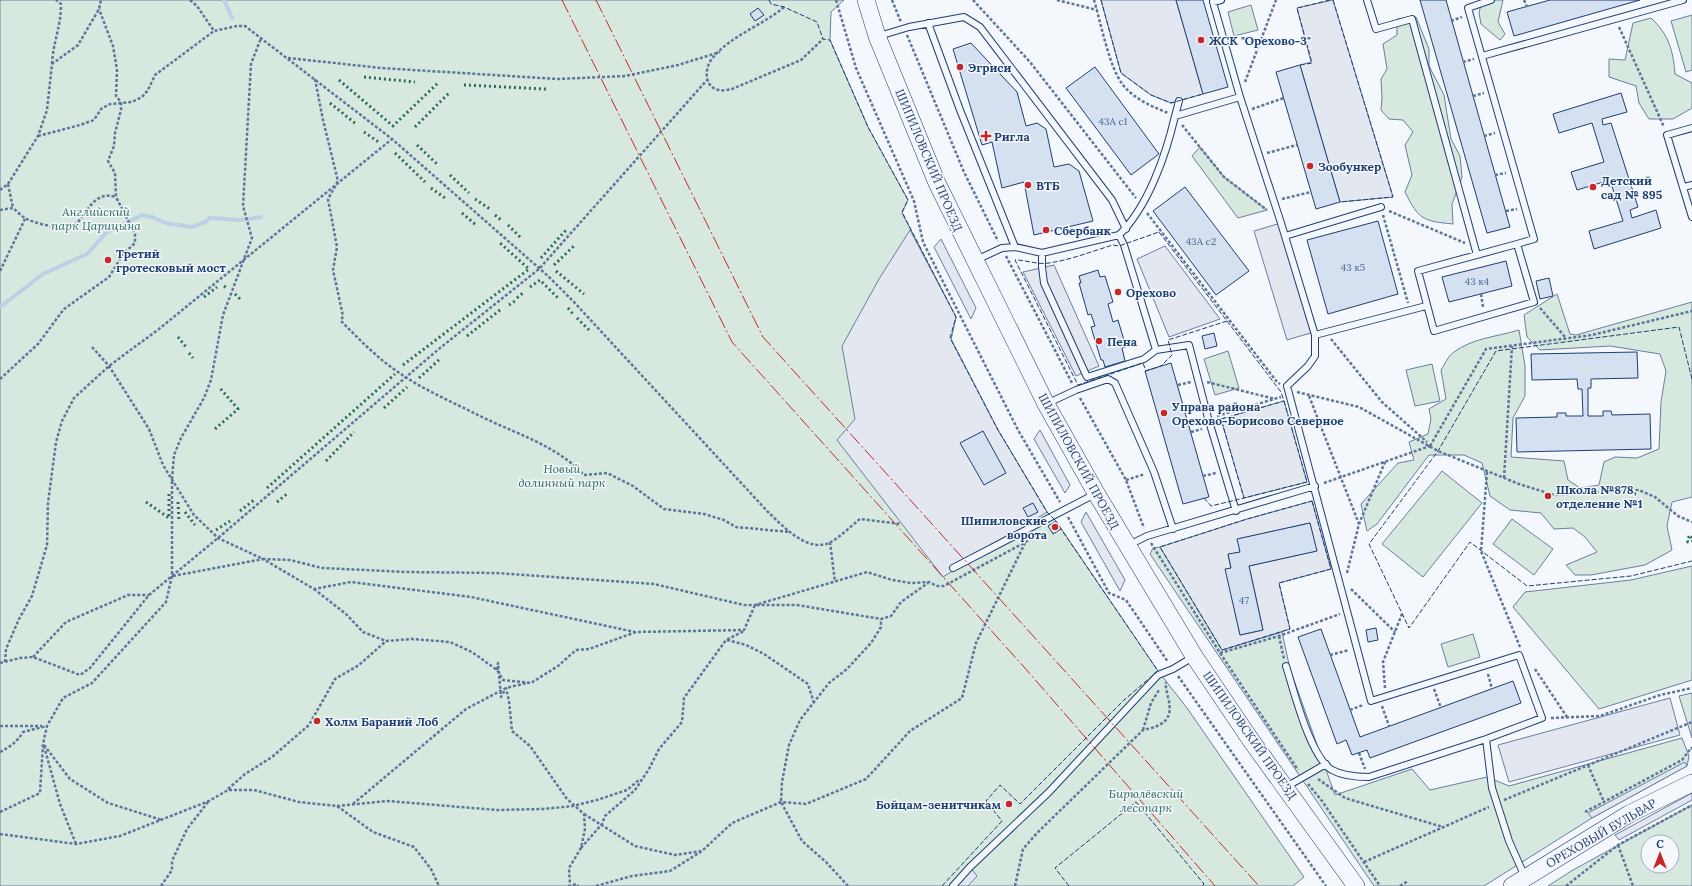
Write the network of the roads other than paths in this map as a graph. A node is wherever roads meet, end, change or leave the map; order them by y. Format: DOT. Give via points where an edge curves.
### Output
graph roads {
  1 [pos="866,0"];
  2 [pos="1221,0"];
  3 [pos="1367,0"];
  4 [pos="1493,0"];
  5 [pos="1683,0"];
  6 [pos="928,23"];
  7 [pos="877,36"];
  8 [pos="1482,56"];
  9 [pos="1240,97"];
  10 [pos="1179,101"];
  11 [pos="1175,116"];
  12 [pos="1692,128"];
  13 [pos="1692,185"];
  14 [pos="1684,187"];
  15 [pos="1381,207"];
  16 [pos="1692,217"];
  17 [pos="1126,229"];
  18 [pos="1119,235"];
  19 [pos="1285,236"];
  20 [pos="1517,244"];
  21 [pos="1015,247"];
  22 [pos="1042,253"];
  23 [pos="1477,255"];
  24 [pos="974,260"];
  25 [pos="1426,306"];
  26 [pos="1315,335"];
  27 [pos="1156,350"];
  28 [pos="1046,404"];
  29 [pos="1315,486"];
  30 [pos="1096,493"];
  31 [pos="1236,510"];
  32 [pos="1173,529"];
  33 [pos="1127,546"];
  34 [pos="953,568"];
  35 [pos="1194,656"];
  36 [pos="1286,666"];
  37 [pos="1486,739"];
  38 [pos="1326,764"];
  39 [pos="1692,783"];
  40 [pos="1286,787"];
  41 [pos="1519,882"];
  42 [pos="953,886"];
  43 [pos="1356,886"];
  1 -- 7 [label="main road, ШИПИЛОВСКИЙ ПРОЕЗД"];
  2 -- 9 [label="lane" via="1213,2"];
  3 -- 23 [label="lane" via="1376,29 1412,19"];
  4 -- 8 [label="lane" via="1468,8"];
  5 -- 8 [label="lane"];
  6 -- 7 [label="lane"];
  6 -- 17 [label="lane" via="964,17 980,27 1112,200"];
  6 -- 21 [label="lane"];
  7 -- 24 [label="main road, ШИПИЛОВСКИЙ ПРОЕЗД" via="937,183"];
  8 -- 20 [label="lane" via="1534,239"];
  9 -- 11 [label="lane"];
  9 -- 19 [label="lane"];
  10 -- 11 [label="lane"];
  11 -- 17 [label="lane" via="1170,139 1154,180"];
  12 -- 14 [label="lane" via="1667,134"];
  13 -- 14 [label="lane"];
  14 -- 16 [label="lane"];
  15 -- 19 [label="lane"];
  17 -- 18 [label="lane"];
  18 -- 22 [label="lane"];
  18 -- 27 [label="lane" via="1124,244"];
  19 -- 26 [label="lane"];
  20 -- 23 [label="lane"];
  20 -- 25 [label="lane" via="1534,302 1434,331"];
  21 -- 22 [label="lane"];
  21 -- 24 [label="lane" via="1002,248"];
  22 -- 27 [label="lane" via="1044,283 1087,377 1144,359"];
  23 -- 25 [label="lane" via="1418,271"];
  24 -- 28 [label="main road, ШИПИЛОВСКИЙ ПРОЕЗД"];
  25 -- 26 [label="lane"];
  26 -- 29 [label="lane" via="1315,356 1287,386"];
  27 -- 31 [label="lane" via="1189,345"];
  28 -- 30 [label="main road, ШИПИЛОВСКИЙ ПРОЕЗД"];
  28 -- 32 [label="lane" via="1108,379 1115,383 1154,472"];
  29 -- 31 [label="lane"];
  29 -- 37 [label="lane" via="1371,701 1520,656 1542,718"];
  30 -- 33 [label="main road, ШИПИЛОВСКИЙ ПРОЕЗД"];
  30 -- 34 [label="lane"];
  31 -- 32 [label="lane"];
  32 -- 33 [label="lane" via="1147,536"];
  33 -- 35 [label="main road, ШИПИЛОВСКИЙ ПРОЕЗД"];
  35 -- 40 [label="main road, ШИПИЛОВСКИЙ ПРОЕЗД"];
  35 -- 42 [label="lane" via="1158,676 1049,792"];
  36 -- 38 [label="lane" via="1314,749"];
  37 -- 38 [label="lane" via="1368,777 1352,777 1332,770"];
  37 -- 41 [label="lane" via="1492,788"];
  38 -- 40 [label="lane"];
  39 -- 41 [label="main road, ОРЕХОВЫЙ БУЛЬВАР" via="1629,814"];
  40 -- 43 [label="main road, ШИПИЛОВСКИЙ ПРОЕЗД"];
}
